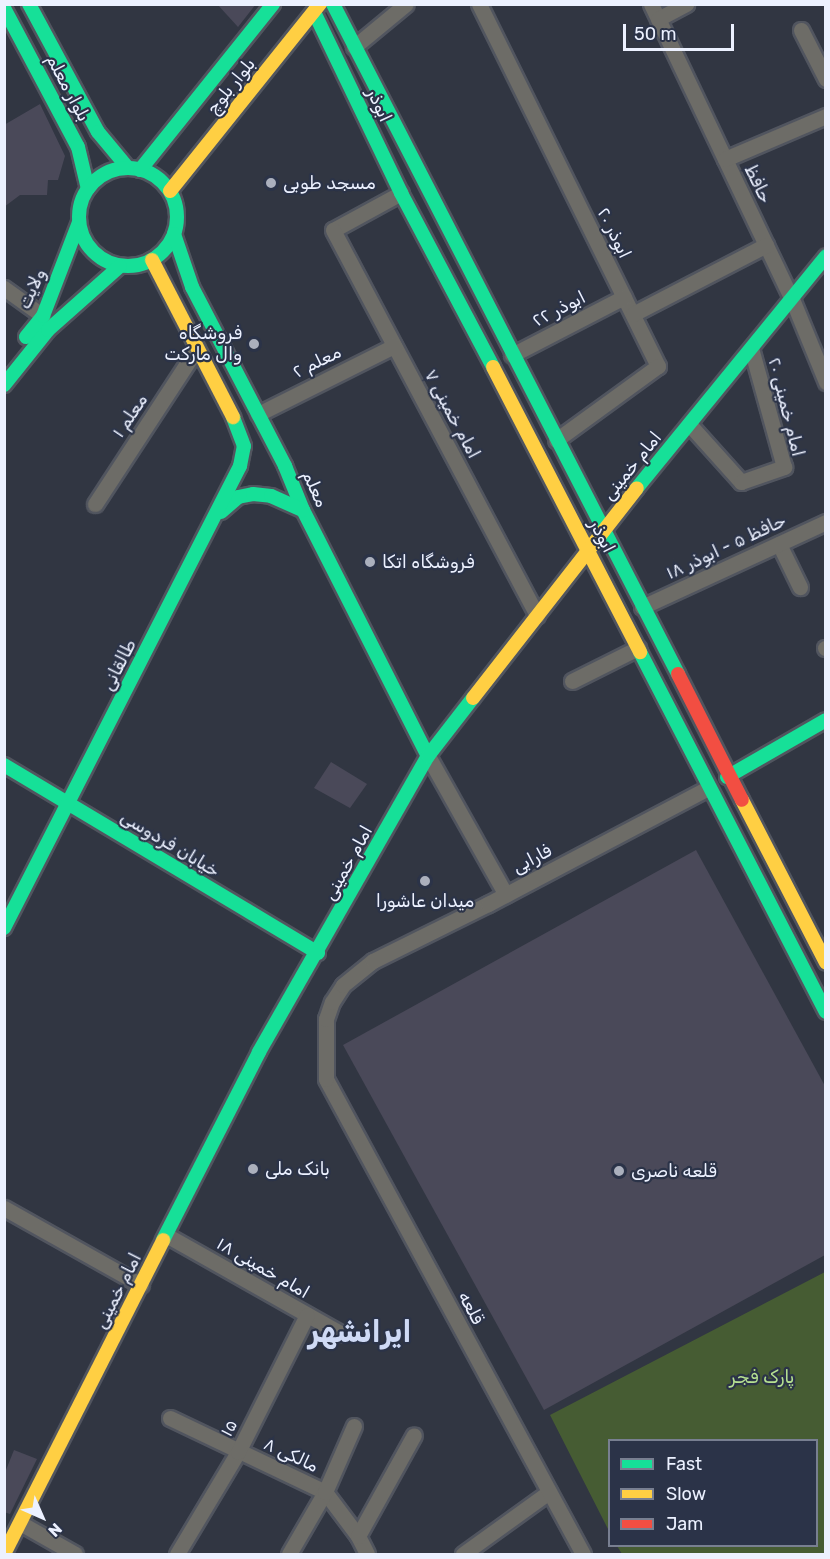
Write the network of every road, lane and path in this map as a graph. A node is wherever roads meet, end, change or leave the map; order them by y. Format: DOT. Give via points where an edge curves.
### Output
graph roads {
  1 [pos="29,4"];
  2 [pos="273,4"];
  3 [pos="333,4"];
  4 [pos="406,4"];
  5 [pos="480,4"];
  6 [pos="686,4"];
  7 [pos="317,8"];
  8 [pos="654,12"];
  9 [pos="7,19"];
  10 [pos="801,30"];
  11 [pos="354,47"];
  12 [pos="825,80"];
  13 [pos="825,116"];
  14 [pos="725,159"];
  15 [pos="134,169"];
  16 [pos="88,189"];
  17 [pos="170,191"];
  18 [pos="401,193"];
  19 [pos="79,222"];
  20 [pos="174,234"];
  21 [pos="766,245"];
  22 [pos="825,256"];
  23 [pos="152,260"];
  24 [pos="120,266"];
  25 [pos="4,288"];
  26 [pos="624,297"];
  27 [pos="792,298"];
  28 [pos="633,314"];
  29 [pos="46,323"];
  30 [pos="394,346"];
  31 [pos="197,348"];
  32 [pos="751,348"];
  33 [pos="512,356"];
  34 [pos="4,364"];
  35 [pos="825,382"];
  36 [pos="4,385"];
  37 [pos="258,414"];
  38 [pos="689,424"];
  39 [pos="556,440"];
  40 [pos="95,504"];
  41 [pos="303,510"];
  42 [pos="216,516"];
  43 [pos="825,522"];
  44 [pos="603,530"];
  45 [pos="779,544"];
  46 [pos="588,548"];
  47 [pos="800,587"];
  48 [pos="642,607"];
  49 [pos="537,615"];
  50 [pos="638,648"];
  51 [pos="572,681"];
  52 [pos="825,720"];
  53 [pos="429,756"];
  54 [pos="4,765"];
  55 [pos="727,777"];
  56 [pos="708,788"];
  57 [pos="68,803"];
  58 [pos="506,895"];
  59 [pos="4,928"];
  60 [pos="318,953"];
  61 [pos="825,963"];
  62 [pos="825,1012"];
  63 [pos="326,1079"];
  64 [pos="4,1208"];
  65 [pos="166,1235"];
  66 [pos="141,1285"];
  67 [pos="307,1315"];
  68 [pos="340,1333"];
  69 [pos="170,1418"];
  70 [pos="354,1426"];
  71 [pos="414,1435"];
  72 [pos="238,1452"];
  73 [pos="326,1492"];
  74 [pos="549,1492"];
  75 [pos="20,1522"];
  76 [pos="358,1536"];
  77 [pos="4,1554"];
  78 [pos="75,1554"];
  79 [pos="177,1554"];
  80 [pos="289,1554"];
  81 [pos="367,1554"];
  82 [pos="463,1554"];
  83 [pos="583,1554"];
  1 -- 15 [label="main road, بلوار معلم" via="98,132"];
  2 -- 15 [label="main road, بلوار بلوچ"];
  3 -- 11 [label="main road, ابوذر"];
  4 -- 11 [label="street"];
  5 -- 26 [label="street, ابوذر ۲۰"];
  6 -- 8 [label="street"];
  7 -- 17 [label="main road, بلوار بلوچ"];
  7 -- 18 [label="main road, ابوذر"];
  8 -- 14 [label="street, حافظ"];
  9 -- 16 [label="main road, بلوار معلم" via="78,147"];
  10 -- 12 [label="street"];
  11 -- 33 [label="main road, ابوذر"];
  13 -- 14 [label="street"];
  14 -- 21 [label="street, حافظ"];
  15 -- 16 [label="main road" via="112,171"];
  15 -- 17 [label="main road" via="160,180"];
  16 -- 19 [label="main road"];
  17 -- 20 [label="main road" via="177,217"];
  18 -- 30 [label="street, امام خمینی ۷" via="333,230"];
  18 -- 46 [label="main road, ابوذر"];
  19 -- 24 [label="main road" via="94,253"];
  19 -- 29 [label="main road, ولایت"];
  20 -- 23 [label="main road" via="167,248"];
  20 -- 37 [label="main road, معلم" via="192,287"];
  21 -- 27 [label="street, حافظ"];
  21 -- 28 [label="street"];
  22 -- 27 [label="main road, امام خمینی"];
  23 -- 24 [label="main road"];
  23 -- 31 [label="main road"];
  24 -- 29 [label="main road"];
  25 -- 29 [label="street"];
  26 -- 28 [label="street, ابوذر ۲۰"];
  26 -- 33 [label="street, ابوذر ۲۲"];
  27 -- 32 [label="main road, امام خمینی"];
  27 -- 35 [label="street, حافظ"];
  28 -- 39 [label="street, ابوذر ۲۰" via="658,366"];
  29 -- 34 [label="main road, ولایت"];
  29 -- 36 [label="main road, ولایت"];
  30 -- 37 [label="street, معلم ۲"];
  30 -- 49 [label="street, امام خمینی ۷"];
  31 -- 40 [label="street, معلم ۱"];
  31 -- 42 [label="main road, طالقانی" via="232,414 244,446 240,466"];
  32 -- 38 [label="main road, امام خمینی"];
  32 -- 38 [label="street, امام خمینی ۲۰" via="784,468 741,482"];
  33 -- 39 [label="main road, ابوذر"];
  37 -- 41 [label="main road, معلم"];
  38 -- 44 [label="main road, امام خمینی"];
  39 -- 44 [label="main road, ابوذر"];
  41 -- 42 [label="main road" via="271,496 253,494 238,497"];
  41 -- 53 [label="main road, معلم"];
  42 -- 57 [label="main road, طالقانی"];
  43 -- 45 [label="street, حافظ ۵ - ابوذر ۱۸"];
  44 -- 46 [label="main road, امام خمینی"];
  44 -- 48 [label="main road, ابوذر"];
  45 -- 47 [label="street"];
  45 -- 48 [label="street, حافظ ۵ - ابوذر ۱۸"];
  46 -- 49 [label="main road, امام خمینی"];
  46 -- 50 [label="main road, ابوذر"];
  48 -- 55 [label="main road, ابوذر"];
  49 -- 53 [label="main road, امام خمینی"];
  50 -- 51 [label="street"];
  50 -- 56 [label="main road, ابوذر"];
  52 -- 55 [label="main road"];
  53 -- 58 [label="street"];
  53 -- 60 [label="main road, امام خمینی"];
  54 -- 57 [label="main road, خیابان فردوسی"];
  55 -- 61 [label="main road, ابوذر"];
  56 -- 58 [label="street, فارابی"];
  56 -- 62 [label="main road, ابوذر"];
  57 -- 59 [label="main road, طالقانی"];
  57 -- 60 [label="main road, خیابان فردوسی"];
  58 -- 63 [label="street, فارابی" via="373,961 343,985 326,1019"];
  60 -- 65 [label="main road, امام خمینی" via="260,1052"];
  63 -- 74 [label="street, قلعه"];
  64 -- 66 [label="street"];
  65 -- 66 [label="main road, امام خمینی"];
  65 -- 67 [label="street, امام خمینی ۱۸"];
  66 -- 75 [label="main road, امام خمینی"];
  67 -- 68 [label="street, امام خمینی ۱۸"];
  67 -- 72 [label="street, ۱۵"];
  69 -- 72 [label="street, مالکی ۸"];
  70 -- 73 [label="street"];
  71 -- 76 [label="street"];
  72 -- 73 [label="street, مالکی ۸"];
  72 -- 79 [label="street, ۱۵"];
  73 -- 76 [label="street, مالکی ۸"];
  73 -- 80 [label="street"];
  74 -- 82 [label="street"];
  74 -- 83 [label="street, قلعه"];
  75 -- 77 [label="main road, امام خمینی"];
  75 -- 78 [label="street"];
  76 -- 81 [label="street, مالکی ۸"];
}
